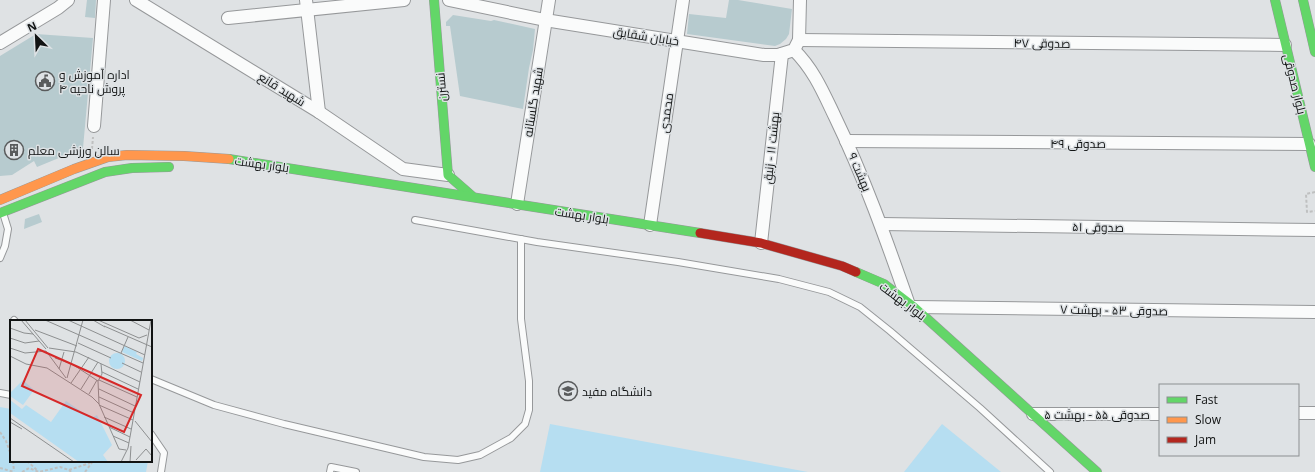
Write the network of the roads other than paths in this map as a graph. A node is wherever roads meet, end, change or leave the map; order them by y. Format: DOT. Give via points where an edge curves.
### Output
graph roads {
  1 [pos="58,0"];
  2 [pos="68,0"];
  3 [pos="104,0"];
  4 [pos="136,0"];
  5 [pos="404,0"];
  6 [pos="434,0"];
  7 [pos="449,0"];
  8 [pos="549,0"];
  9 [pos="683,0"];
  10 [pos="800,0"];
  11 [pos="1275,0"];
  12 [pos="1303,0"];
  13 [pos="307,5"];
  14 [pos="228,18"];
  15 [pos="545,20"];
  16 [pos="19,32"];
  17 [pos="677,41"];
  18 [pos="0,43"];
  19 [pos="797,45"];
  20 [pos="1286,45"];
  21 [pos="1315,52"];
  22 [pos="782,54"];
  23 [pos="319,112"];
  24 [pos="94,126"];
  25 [pos="846,141"];
  26 [pos="1310,144"];
  27 [pos="176,167"];
  28 [pos="1315,167"];
  29 [pos="403,169"];
  30 [pos="448,175"];
  31 [pos="380,183"];
  32 [pos="472,196"];
  33 [pos="0,200"];
  34 [pos="517,204"];
  35 [pos="2,213"];
  36 [pos="415,220"];
  37 [pos="881,224"];
  38 [pos="650,225"];
  39 [pos="1315,230"];
  40 [pos="521,239"];
  41 [pos="761,243"];
  42 [pos="735,248"];
  43 [pos="0,258"];
  44 [pos="871,289"];
  45 [pos="884,296"];
  46 [pos="911,305"];
  47 [pos="1315,312"];
  48 [pos="152,379"];
  49 [pos="0,393"];
  50 [pos="10,395"];
  51 [pos="1299,413"];
  52 [pos="1315,413"];
  53 [pos="1033,414"];
  54 [pos="1159,414"];
  55 [pos="152,435"];
  56 [pos="161,472"];
  57 [pos="330,472"];
  58 [pos="356,472"];
  59 [pos="1050,472"];
  60 [pos="1085,472"];
  61 [pos="1097,472"];
  1 -- 16 [label="street"];
  2 -- 16 [label="street"];
  3 -- 24 [label="street"];
  4 -- 23 [label="street, شهید قانع"];
  5 -- 13 [label="street"];
  6 -- 30 [label="street, نسترن"];
  7 -- 15 [label="street, خیابان شقایق"];
  8 -- 15 [label="street, شهید گلستانه"];
  9 -- 17 [label="street, محمدی"];
  10 -- 19 [label="street"];
  11 -- 20 [label="street, بلوار صدوقی"];
  12 -- 21 [label="street"];
  13 -- 14 [label="street"];
  13 -- 23 [label="street"];
  15 -- 17 [label="street, خیابان شقایق"];
  15 -- 34 [label="street, شهید گلستانه"];
  16 -- 18 [label="street"];
  17 -- 22 [label="street, خیابان شقایق" via="764,55"];
  17 -- 38 [label="street, محمدی"];
  19 -- 20 [label="street, صدوقی ۴۷"];
  19 -- 22 [label="street, خیابان شقایق"];
  19 -- 25 [label="street, بهشت ۹"];
  20 -- 26 [label="street, بلوار صدوقی"];
  22 -- 41 [label="street, بهشت ۱۱ - زنبق"];
  23 -- 29 [label="street, شهید قانع"];
  25 -- 26 [label="street, صدوقی ۴۹"];
  25 -- 37 [label="street, بهشت ۹"];
  26 -- 28 [label="street, بلوار صدوقی"];
  27 -- 35 [label="street" via="124,168 96,174"];
  29 -- 30 [label="street"];
  29 -- 31 [label="street"];
  30 -- 32 [label="street"];
  31 -- 32 [label="street, بلوار بهشت"];
  31 -- 33 [label="street, بلوار بهشت" via="239,160 184,156 127,156 108,157"];
  32 -- 34 [label="street, بلوار بهشت"];
  34 -- 38 [label="street, بلوار بهشت"];
  35 -- 43 [label="lane" via="8,229"];
  36 -- 40 [label="lane"];
  37 -- 39 [label="street, صدوقی ۵۱"];
  37 -- 46 [label="street, بهشت ۹"];
  38 -- 41 [label="street, بلوار بهشت"];
  40 -- 48 [label="lane" via="521,319 529,381 529,410 524,424 512,438 480,455 458,460 424,456 292,426 214,406"];
  40 -- 59 [label="lane" via="779,279 829,292 860,307 890,331"];
  41 -- 46 [label="street, بلوار بهشت" via="842,266 884,284"];
  42 -- 44 [label="street, بلوار بهشت" via="802,262 843,275"];
  45 -- 60 [label="street, بلوار بهشت" via="908,312"];
  46 -- 47 [label="street, صدوقی ۵۳ - بهشت ۷"];
  46 -- 53 [label="street, بلوار بهشت"];
  49 -- 50 [label="lane"];
  51 -- 52 [label="street"];
  53 -- 54 [label="street, صدوقی ۵۵ - بهشت ۵"];
  53 -- 61 [label="street, بلوار بهشت"];
  55 -- 56 [label="lane" via="164,453"];
  57 -- 58 [label="lane" via="331,467"];
}
